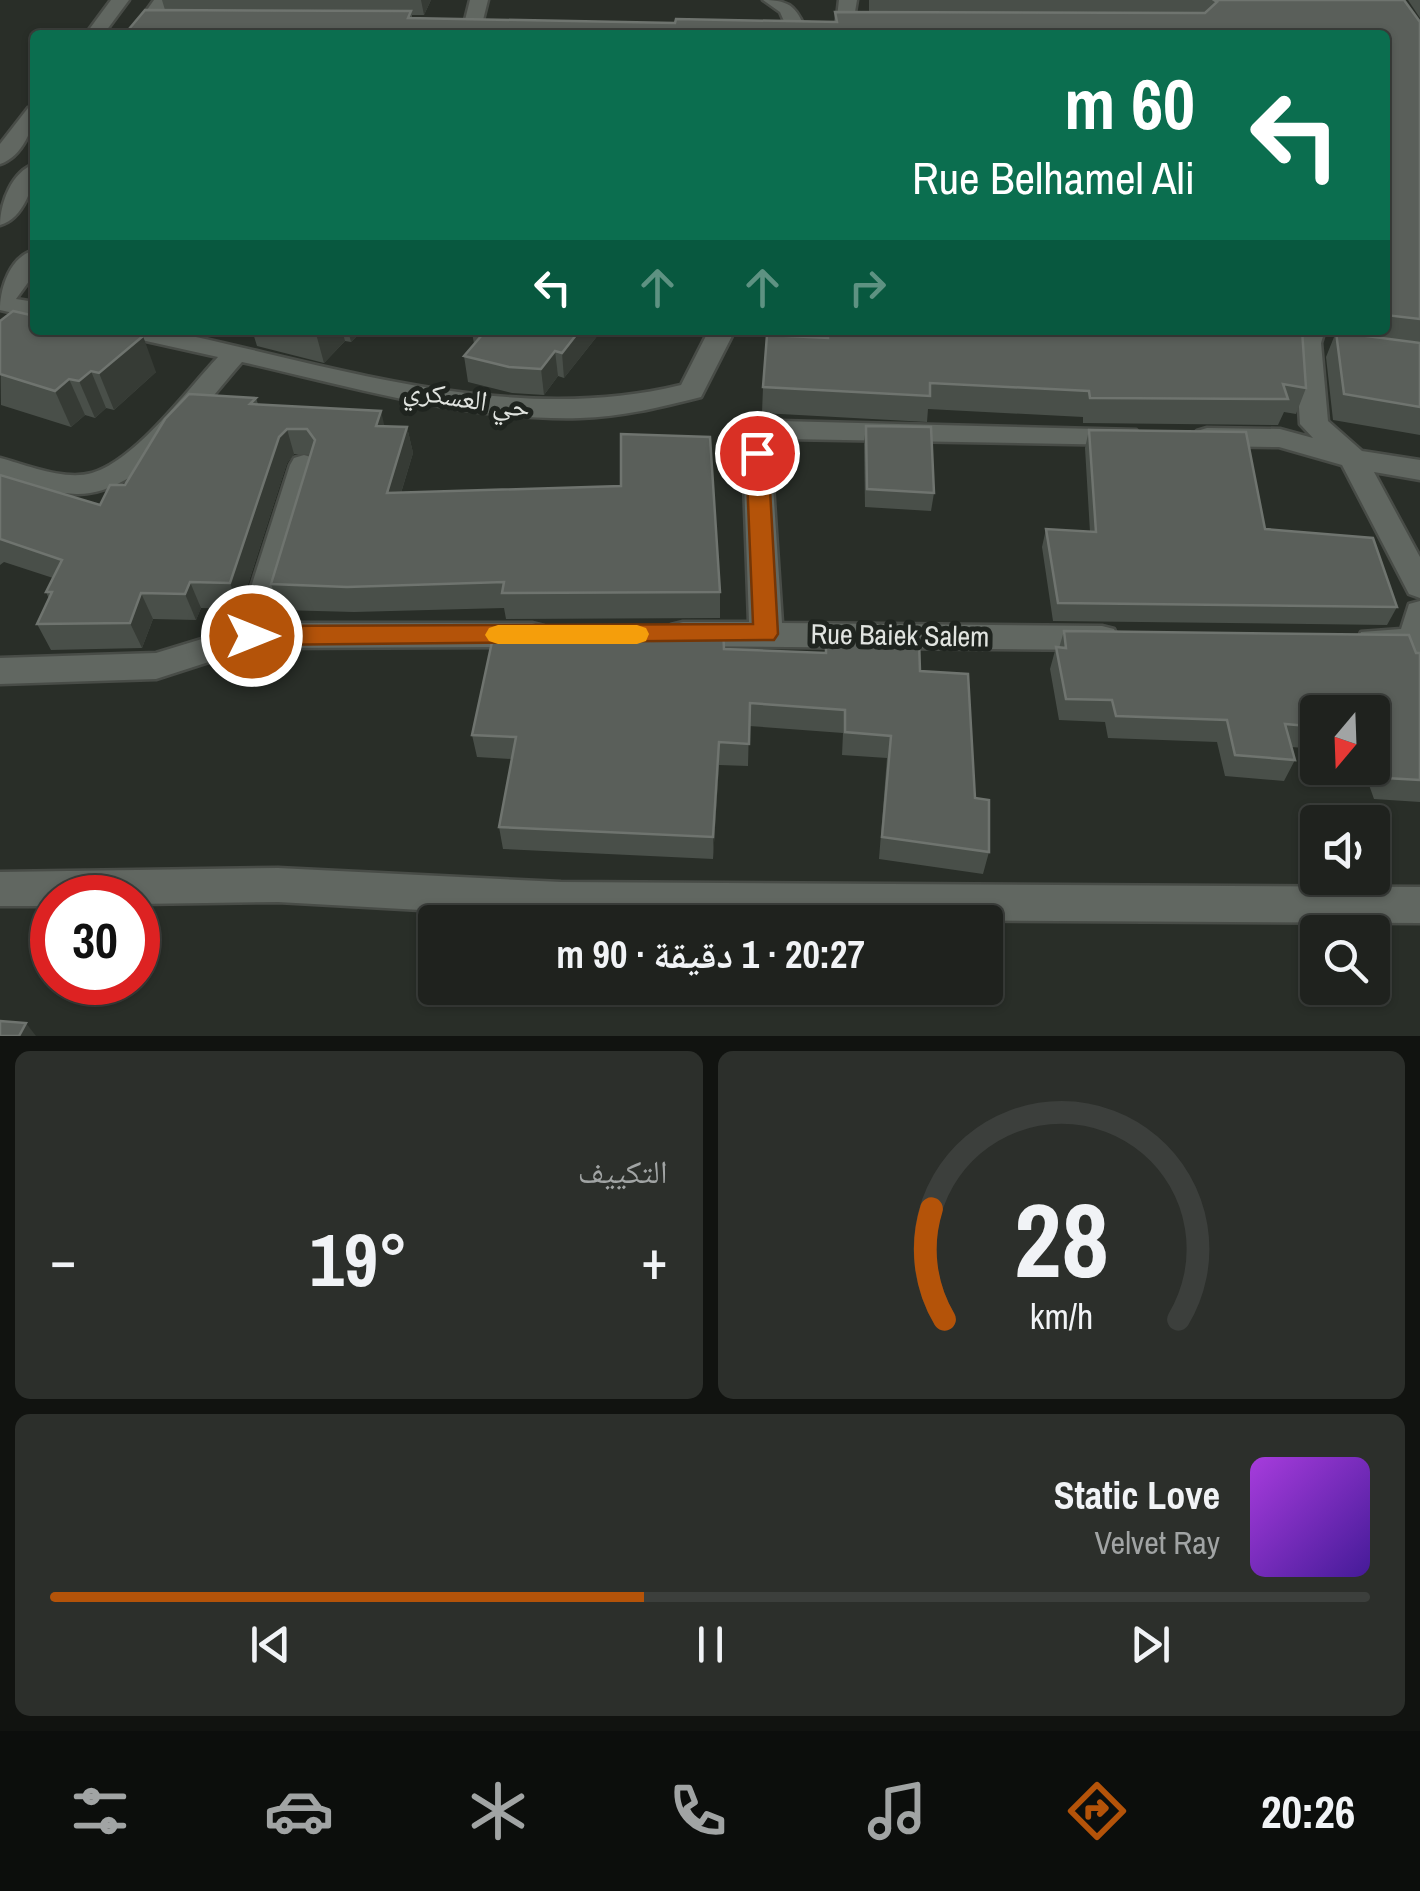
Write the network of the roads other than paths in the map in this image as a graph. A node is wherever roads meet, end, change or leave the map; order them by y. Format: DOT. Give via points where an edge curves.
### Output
graph roads {
  1 [pos="120,0"];
  2 [pos="163,0"];
  3 [pos="478,0"];
  4 [pos="772,0"];
  5 [pos="848,0"];
  6 [pos="473,24"];
  7 [pos="150,27"];
  8 [pos="818,27"];
  9 [pos="98,30"];
  10 [pos="30,119"];
  11 [pos="0,160"];
  12 [pos="30,160"];
  13 [pos="30,178"];
  14 [pos="0,218"];
  15 [pos="30,264"];
  16 [pos="0,303"];
  17 [pos="30,309"];
  18 [pos="151,335"];
  19 [pos="719,335"];
  20 [pos="1315,340"];
  21 [pos="236,353"];
  22 [pos="1145,436"];
  23 [pos="1183,437"];
  24 [pos="1354,459"];
  25 [pos="304,465"];
  26 [pos="0,468"];
  27 [pos="1420,470"];
  28 [pos="1420,586"];
  29 [pos="1420,613"];
  30 [pos="568,634"];
  31 [pos="647,634"];
  32 [pos="766,634"];
  33 [pos="252,636"];
  34 [pos="1140,638"];
  35 [pos="1337,641"];
  36 [pos="0,672"];
  37 [pos="0,888"];
  38 [pos="1420,905"];
  1 -- 9 [label="street"];
  2 -- 7 [label="street"];
  3 -- 6 [label="street"];
  4 -- 8 [label="street"];
  5 -- 8 [label="street"];
  10 -- 11 [label="street"];
  11 -- 12 [label="street"];
  13 -- 14 [label="street"];
  15 -- 16 [label="street"];
  16 -- 17 [label="street"];
  18 -- 21 [label="street"];
  19 -- 21 [label="street, حي العسكري" via="690,391 662,400 546,410 488,406"];
  20 -- 24 [label="street" via="1314,424"];
  21 -- 26 [label="street" via="130,464 99,482"];
  22 -- 32 [label="street" via="779,430 757,453"];
  23 -- 24 [label="street" via="1280,438"];
  24 -- 27 [label="street"];
  24 -- 28 [label="street"];
  25 -- 33 [label="street"];
  29 -- 35 [label="street" via="1416,642"];
  30 -- 33 [label="street"];
  31 -- 32 [label="street, Rue Baiek Salem"];
  32 -- 34 [label="street, Rue Baiek Salem"];
  33 -- 36 [label="street" via="156,666"];
  37 -- 38 [label="street" via="278,885 561,900"];
}
